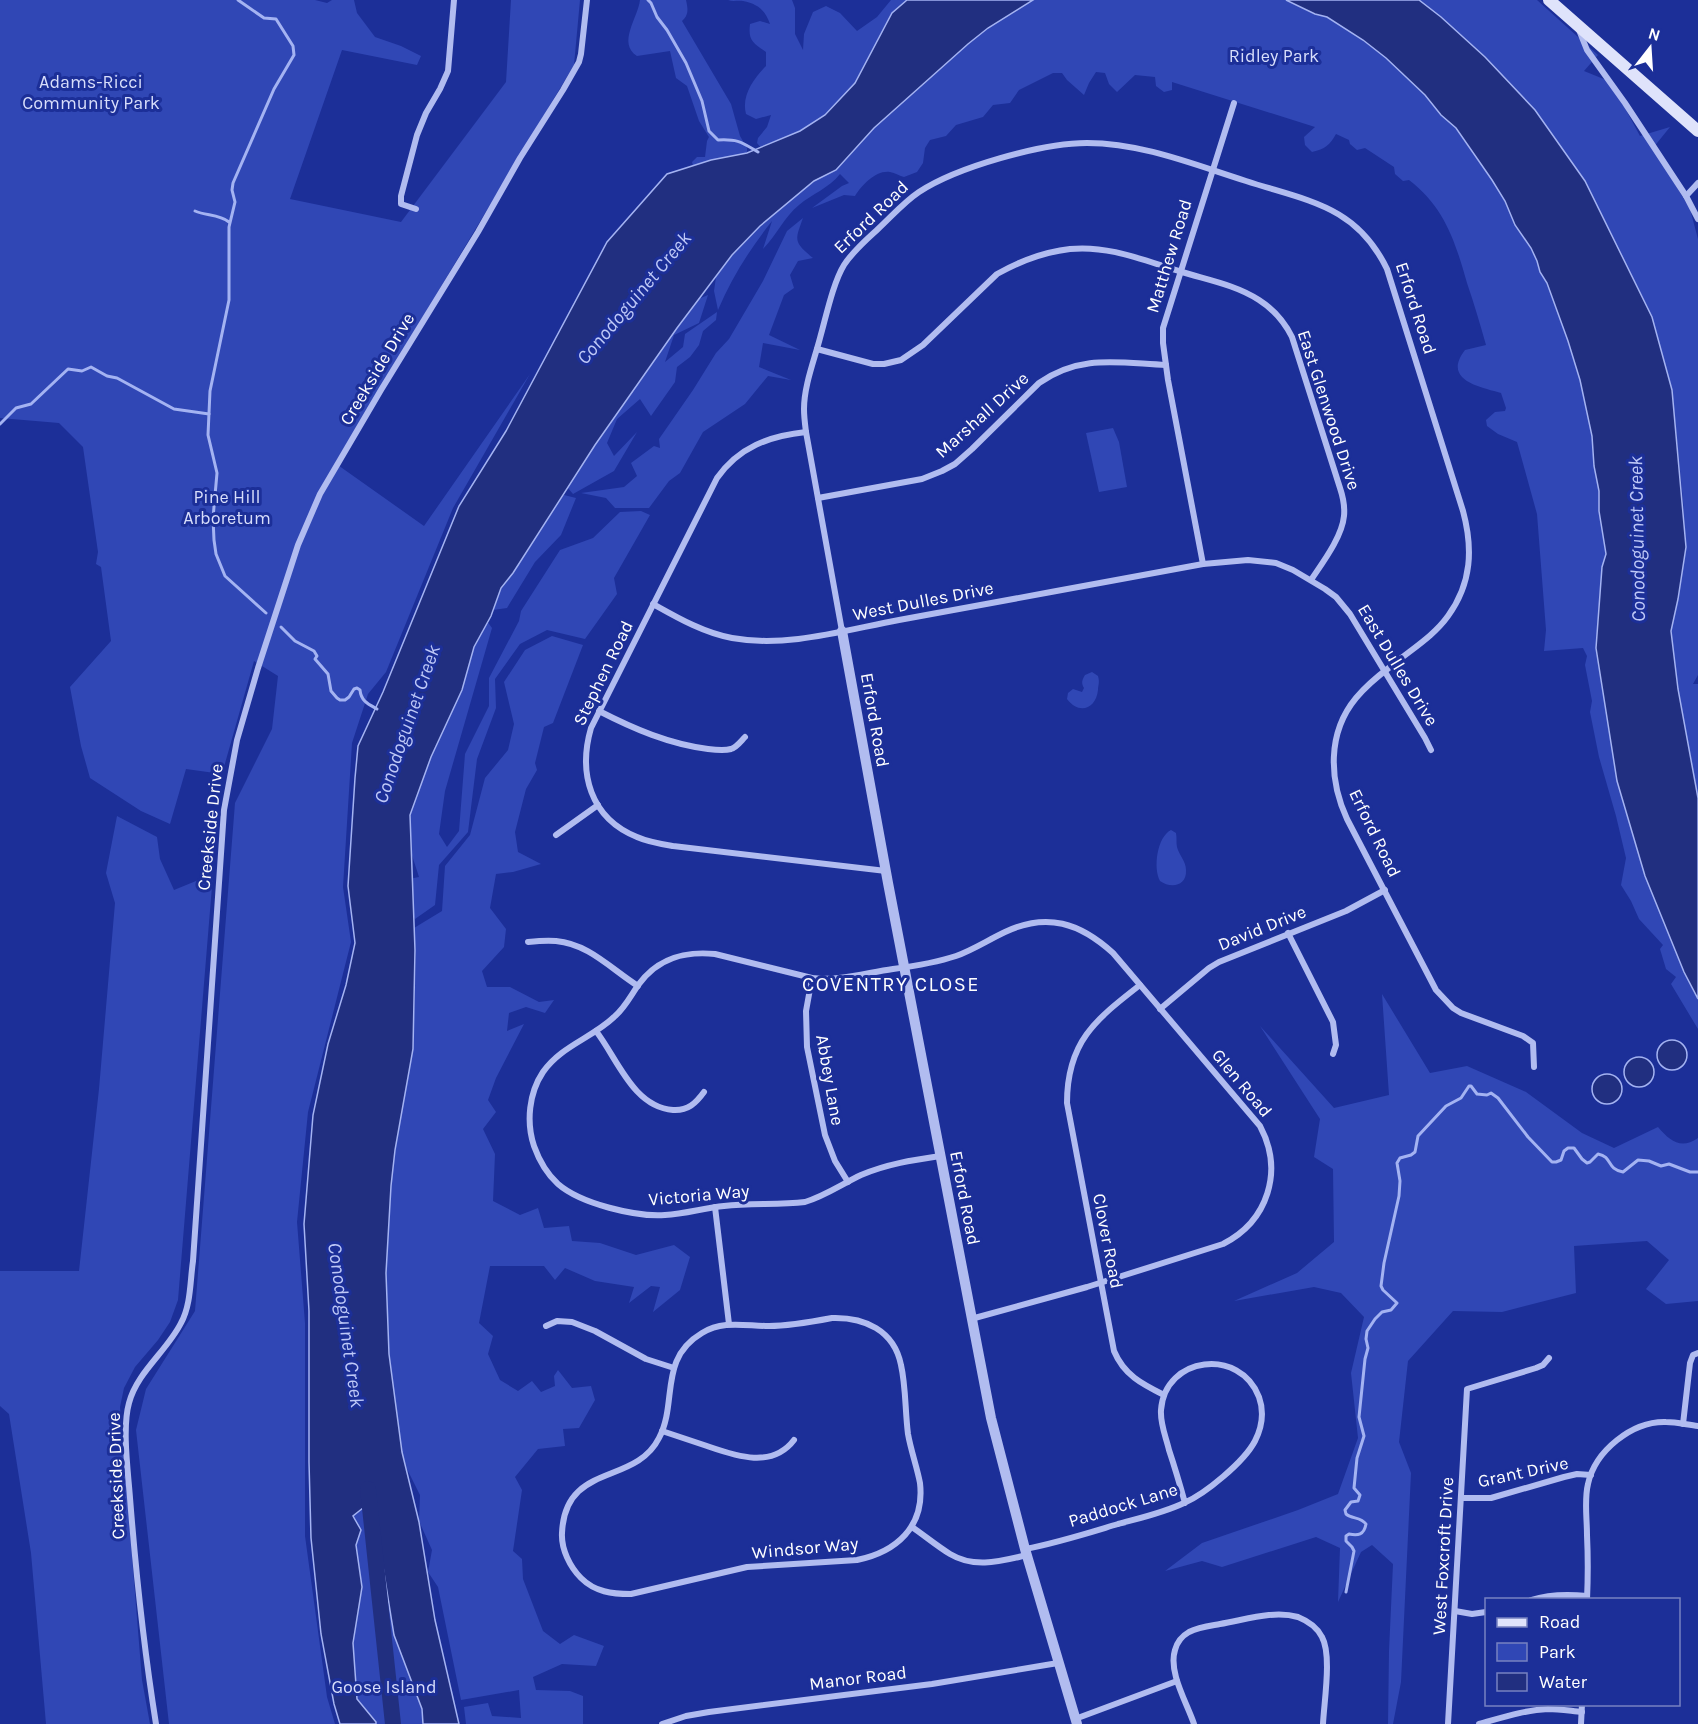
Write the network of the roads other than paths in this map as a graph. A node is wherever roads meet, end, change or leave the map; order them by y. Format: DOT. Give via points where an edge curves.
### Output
graph roads {
  1 [pos="454,0"];
  2 [pos="586,0"];
  3 [pos="1549,0"];
  4 [pos="1578,26"];
  5 [pos="1234,103"];
  6 [pos="1698,130"];
  7 [pos="1212,170"];
  8 [pos="1698,183"];
  9 [pos="1686,196"];
  10 [pos="416,209"];
  11 [pos="1698,219"];
  12 [pos="1180,272"];
  13 [pos="817,349"];
  14 [pos="1166,365"];
  15 [pos="806,432"];
  16 [pos="818,498"];
  17 [pos="1203,564"];
  18 [pos="1311,580"];
  19 [pos="653,604"];
  20 [pos="842,632"];
  21 [pos="1385,671"];
  22 [pos="599,711"];
  23 [pos="745,737"];
  24 [pos="1431,750"];
  25 [pos="598,805"];
  26 [pos="556,835"];
  27 [pos="886,871"];
  28 [pos="1385,891"];
  29 [pos="1288,933"];
  30 [pos="528,942"];
  31 [pos="904,969"];
  32 [pos="812,978"];
  33 [pos="1140,985"];
  34 [pos="638,986"];
  35 [pos="1160,1009"];
  36 [pos="596,1031"];
  37 [pos="1333,1054"];
  38 [pos="1534,1067"];
  39 [pos="704,1092"];
  40 [pos="940,1156"];
  41 [pos="848,1182"];
  42 [pos="716,1207"];
  43 [pos="1101,1283"];
  44 [pos="971,1319"];
  45 [pos="729,1324"];
  46 [pos="546,1326"];
  47 [pos="1698,1353"];
  48 [pos="1549,1358"];
  49 [pos="674,1368"];
  50 [pos="1164,1395"];
  51 [pos="1683,1424"];
  52 [pos="1698,1426"];
  53 [pos="662,1431"];
  54 [pos="794,1440"];
  55 [pos="1591,1475"];
  56 [pos="1462,1498"];
  57 [pos="1185,1503"];
  58 [pos="912,1527"];
  59 [pos="1026,1551"];
  60 [pos="1535,1598"];
  61 [pos="1587,1598"];
  62 [pos="1455,1611"];
  63 [pos="1485,1612"];
  64 [pos="1058,1663"];
  65 [pos="1177,1680"];
  66 [pos="1582,1708"];
  67 [pos="1076,1721"];
  68 [pos="156,1724"];
  69 [pos="662,1724"];
  70 [pos="1194,1724"];
  71 [pos="1323,1724"];
  72 [pos="1448,1724"];
  73 [pos="1479,1724"];
  74 [pos="1581,1724"];
  1 -- 10 [label="street" via="448,71 417,135 401,196 401,204"];
  2 -- 68 [label="street, Creekside Drive" via="579,62 334,469 312,512 285,581 237,740 224,810 188,1300 182,1322 141,1378 127,1412 135,1569"];
  3 -- 4 [label="main road"];
  4 -- 6 [label="main road"];
  4 -- 9 [label="street" via="1587,50"];
  5 -- 7 [label="street, Matthew Road"];
  7 -- 12 [label="street, Matthew Road"];
  7 -- 13 [label="street, Erford Road" via="1134,148 1088,142 1020,153 945,178 907,201 846,262"];
  7 -- 21 [label="street, Erford Road" via="1319,204 1343,216 1381,257 1397,299 1463,511 1470,556 1463,588 1449,615 1429,637"];
  8 -- 9 [label="street"];
  9 -- 11 [label="street"];
  12 -- 13 [label="street, East Glenwood Drive" via="1112,251 1050,252 997,274 923,345 901,360 873,364"];
  12 -- 14 [label="street, Matthew Road" via="1163,328"];
  12 -- 18 [label="street, East Glenwood Drive" via="1254,298 1275,314 1292,337 1344,504 1340,532"];
  13 -- 15 [label="street, Erford Road" via="806,389"];
  14 -- 16 [label="street, Marshall Drive" via="1101,362 1065,368 1040,383 972,449 942,471"];
  14 -- 17 [label="street, Matthew Road"];
  15 -- 16 [label="street, Erford Road"];
  15 -- 19 [label="street, Stephen Road" via="761,441 723,470"];
  16 -- 20 [label="street, Erford Road"];
  17 -- 18 [label="street, East Dulles Drive" via="1263,561"];
  17 -- 20 [label="street, West Dulles Drive"];
  18 -- 21 [label="street, East Dulles Drive" via="1345,607"];
  19 -- 20 [label="street, West Dulles Drive" via="698,627 734,639 780,641"];
  19 -- 22 [label="street, Stephen Road"];
  20 -- 27 [label="street, Erford Road"];
  21 -- 24 [label="street, East Dulles Drive"];
  21 -- 28 [label="street, Erford Road" via="1349,709 1337,738 1333,767 1342,807"];
  22 -- 23 [label="street" via="660,738 701,748 733,748"];
  22 -- 25 [label="street, Stephen Road" via="585,755 589,785"];
  25 -- 26 [label="street"];
  25 -- 27 [label="street, Stephen Road" via="611,822 646,841"];
  27 -- 31 [label="street, Erford Road"];
  28 -- 29 [label="street, David Drive"];
  28 -- 38 [label="street, Erford Road" via="1443,999 1461,1013 1533,1043"];
  29 -- 35 [label="street, David Drive" via="1219,962"];
  29 -- 37 [label="street" via="1333,1022"];
  30 -- 34 [label="street" via="555,941 579,946"];
  31 -- 32 [label="street, Victoria Way" via="849,978"];
  31 -- 33 [label="street, Glen Road" via="957,956 1016,927 1059,923 1099,940"];
  31 -- 40 [label="street, Erford Road"];
  32 -- 34 [label="street, Victoria Way" via="698,952 667,960"];
  32 -- 41 [label="street, Abbey Lane" via="806,1011 807,1047 825,1135"];
  33 -- 35 [label="street, Glen Road"];
  33 -- 43 [label="street, Clover Road" via="1084,1036 1072,1060 1067,1090"];
  34 -- 36 [label="street, Victoria Way" via="617,1015"];
  35 -- 43 [label="street, Glen Road" via="1260,1126 1271,1160 1270,1182 1258,1215 1233,1239"];
  36 -- 39 [label="street" via="632,1085 650,1102 670,1110 686,1109"];
  36 -- 42 [label="street, Victoria Way" via="556,1058 537,1083 530,1120 533,1143 543,1165 573,1193 641,1215"];
  40 -- 41 [label="street, Victoria Way" via="888,1166"];
  40 -- 44 [label="street, Erford Road"];
  41 -- 42 [label="street, Victoria Way" via="805,1202"];
  42 -- 45 [label="street"];
  43 -- 44 [label="street, Glen Road"];
  43 -- 50 [label="street, Clover Road" via="1118,1360 1135,1379"];
  44 -- 59 [label="street, Erford Road" via="990,1418"];
  45 -- 49 [label="street, Windsor Way" via="694,1339"];
  45 -- 58 [label="street, Windsor Way" via="791,1325 848,1318 870,1325 886,1336 902,1368 908,1436 920,1485 919,1507"];
  46 -- 49 [label="street" via="557,1321 572,1322 646,1359"];
  47 -- 51 [label="street" via="1690,1363"];
  48 -- 56 [label="street, West Foxcroft Drive" via="1536,1368 1467,1389"];
  49 -- 53 [label="street, Windsor Way"];
  50 -- 57 [label="street" via="1162,1426"];
  50 -- 57 [label="street, Paddock Lane" via="1173,1380 1189,1369 1216,1364 1235,1370 1248,1380 1261,1404 1261,1424 1255,1442 1214,1484"];
  51 -- 52 [label="street"];
  51 -- 55 [label="street" via="1665,1422 1638,1427 1605,1451"];
  53 -- 54 [label="street" via="733,1455 755,1458 781,1453"];
  53 -- 58 [label="street, Windsor Way" via="646,1455 631,1466 587,1484 566,1510 561,1539 568,1559 580,1577 600,1590 631,1594 747,1567 857,1560 888,1549"];
  55 -- 56 [label="street, Grant Drive" via="1577,1474 1491,1498"];
  55 -- 61 [label="street" via="1586,1499"];
  56 -- 62 [label="street, West Foxcroft Drive"];
  57 -- 59 [label="street, Paddock Lane"];
  58 -- 59 [label="street, Paddock Lane" via="950,1554 970,1562 998,1562"];
  59 -- 64 [label="street, Erford Road"];
  60 -- 61 [label="street" via="1562,1594"];
  62 -- 63 [label="street"];
  62 -- 72 [label="street, West Foxcroft Drive"];
  64 -- 67 [label="street, Erford Road"];
  64 -- 69 [label="street, Manor Road" via="932,1684 709,1712"];
  65 -- 67 [label="street"];
  65 -- 70 [label="street"];
  65 -- 71 [label="street" via="1173,1658 1177,1644 1187,1634 1250,1618 1296,1617 1317,1630 1326,1647"];
  66 -- 73 [label="street" via="1533,1711"];
  66 -- 74 [label="street"];
}
